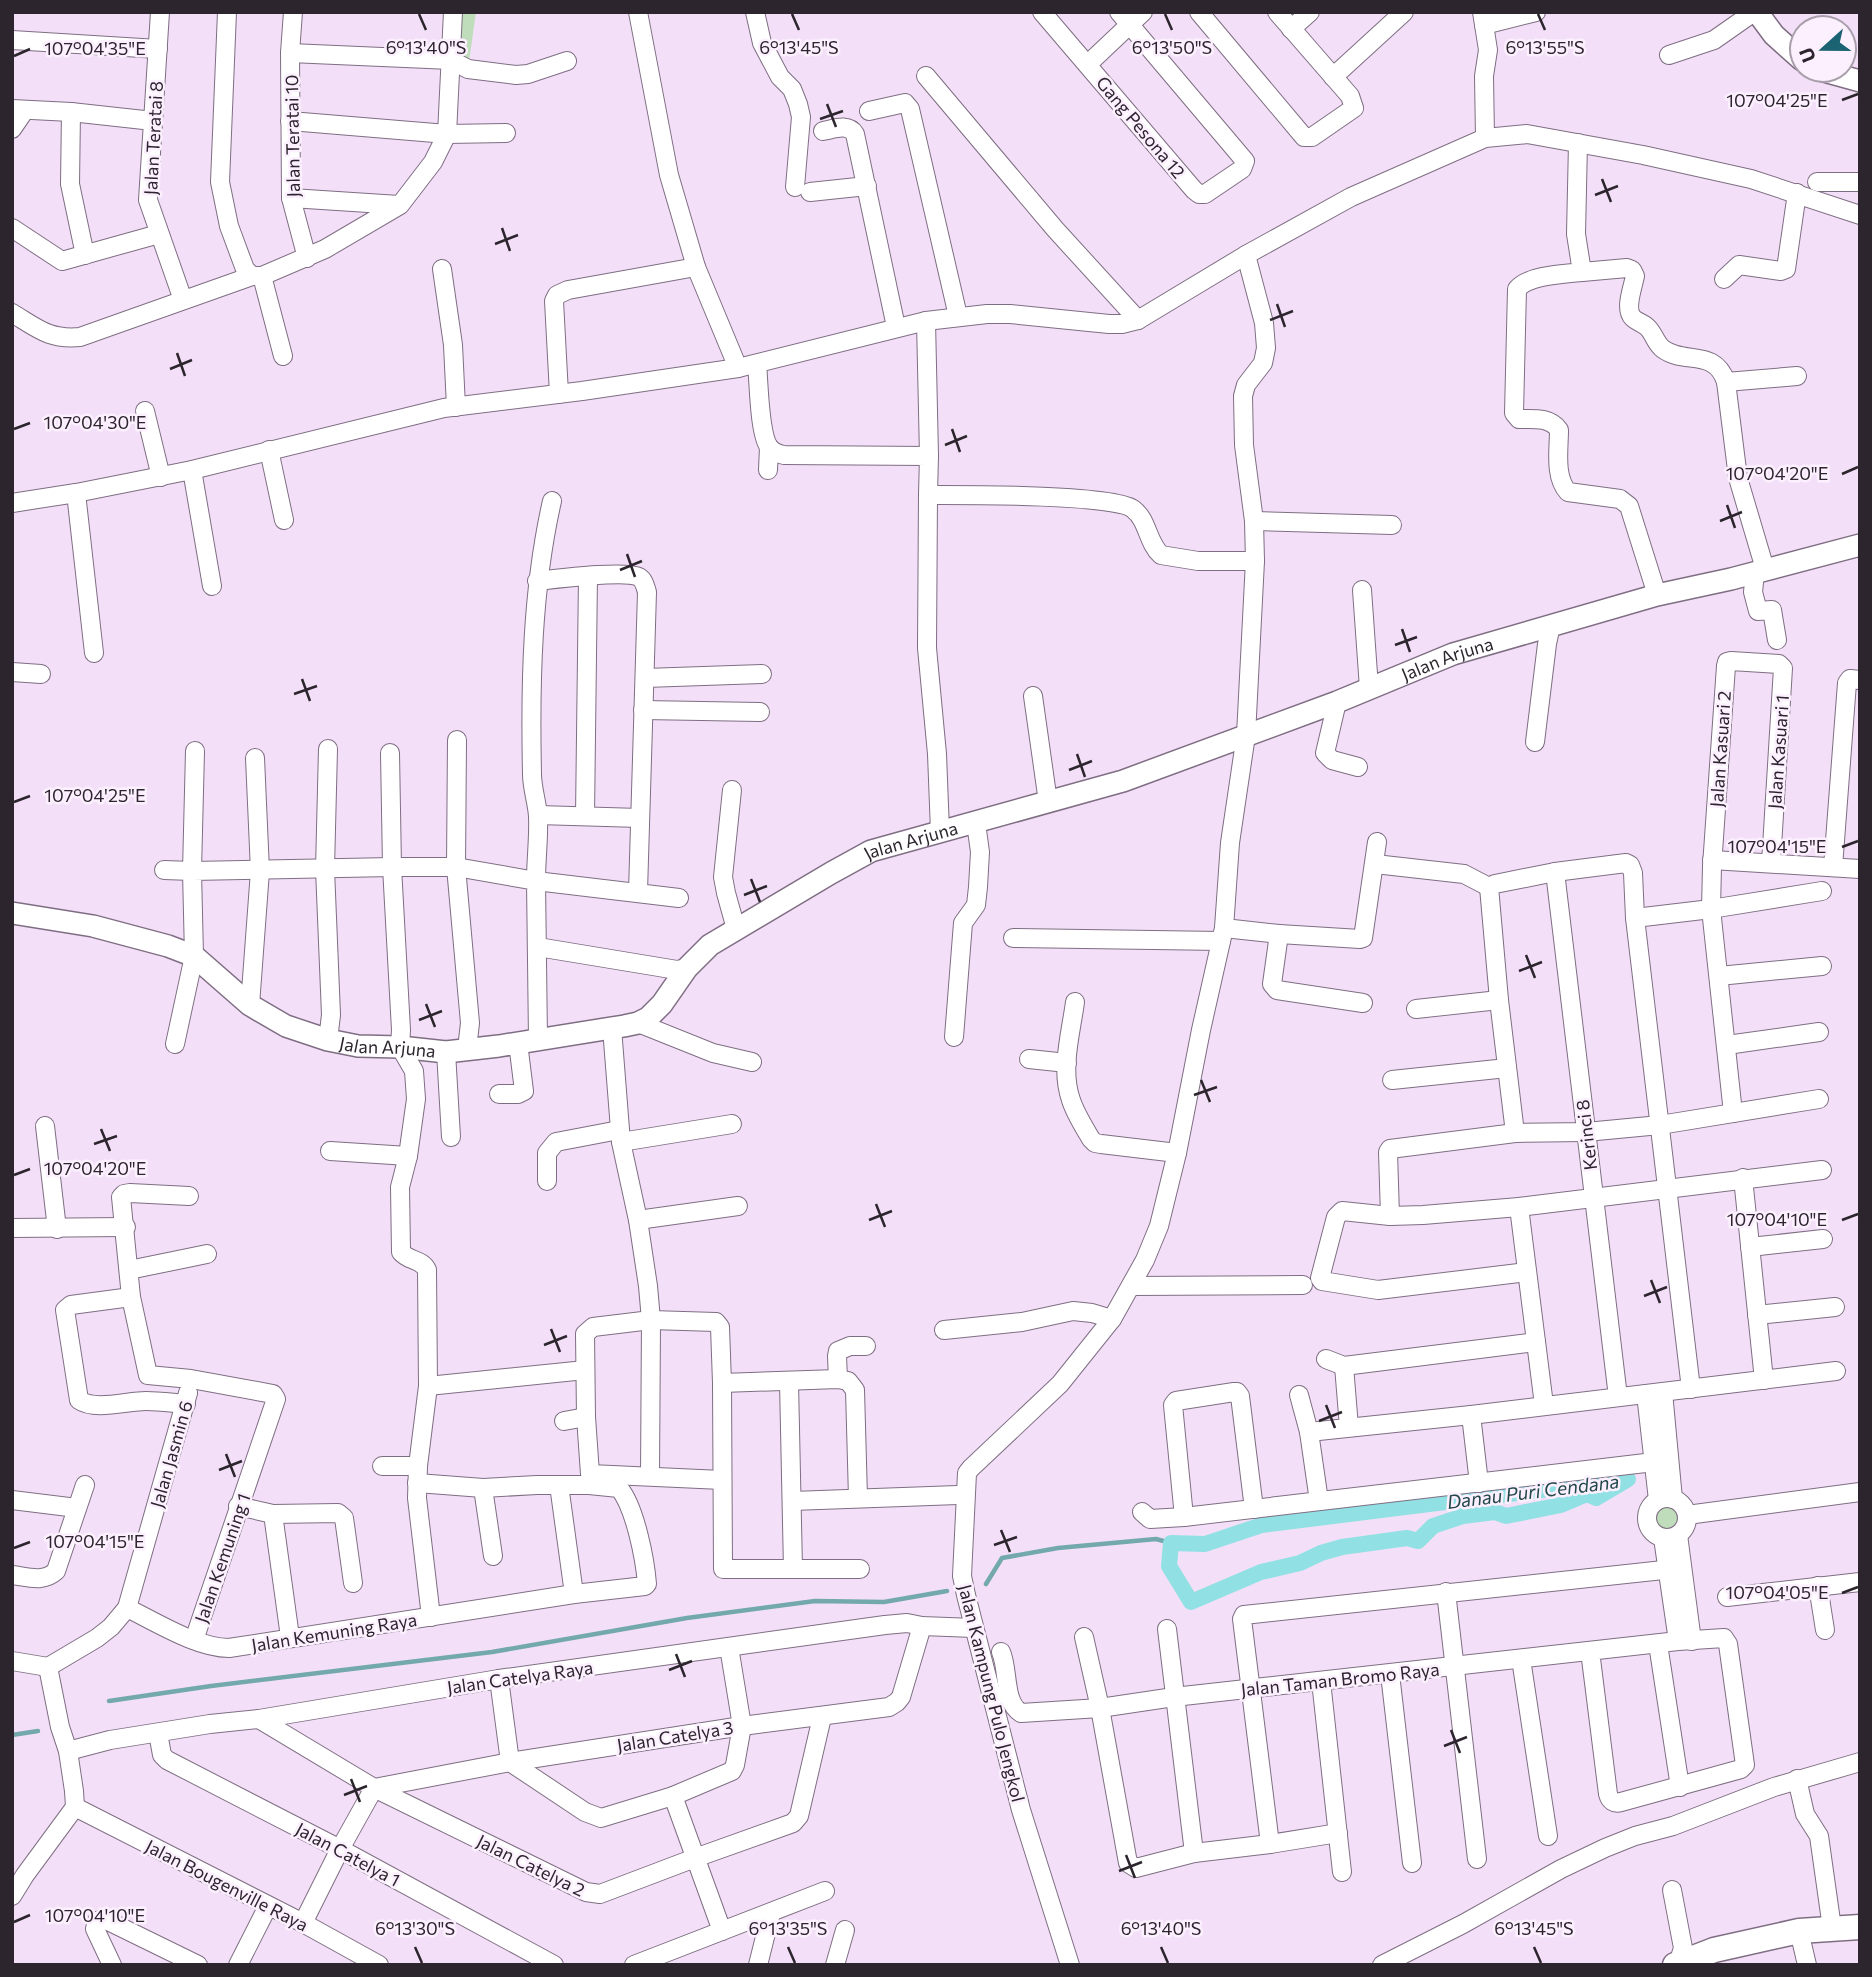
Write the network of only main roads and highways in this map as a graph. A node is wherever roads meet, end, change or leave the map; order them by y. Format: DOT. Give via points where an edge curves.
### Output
graph roads {
  1 [pos="1860,1927"];
  2 [pos="1716,1958"];
  3 [pos="1676,1964"];
  1 -- 2 [label="main road" via="1799,1931"];
  2 -- 3 [label="main road"];
}
